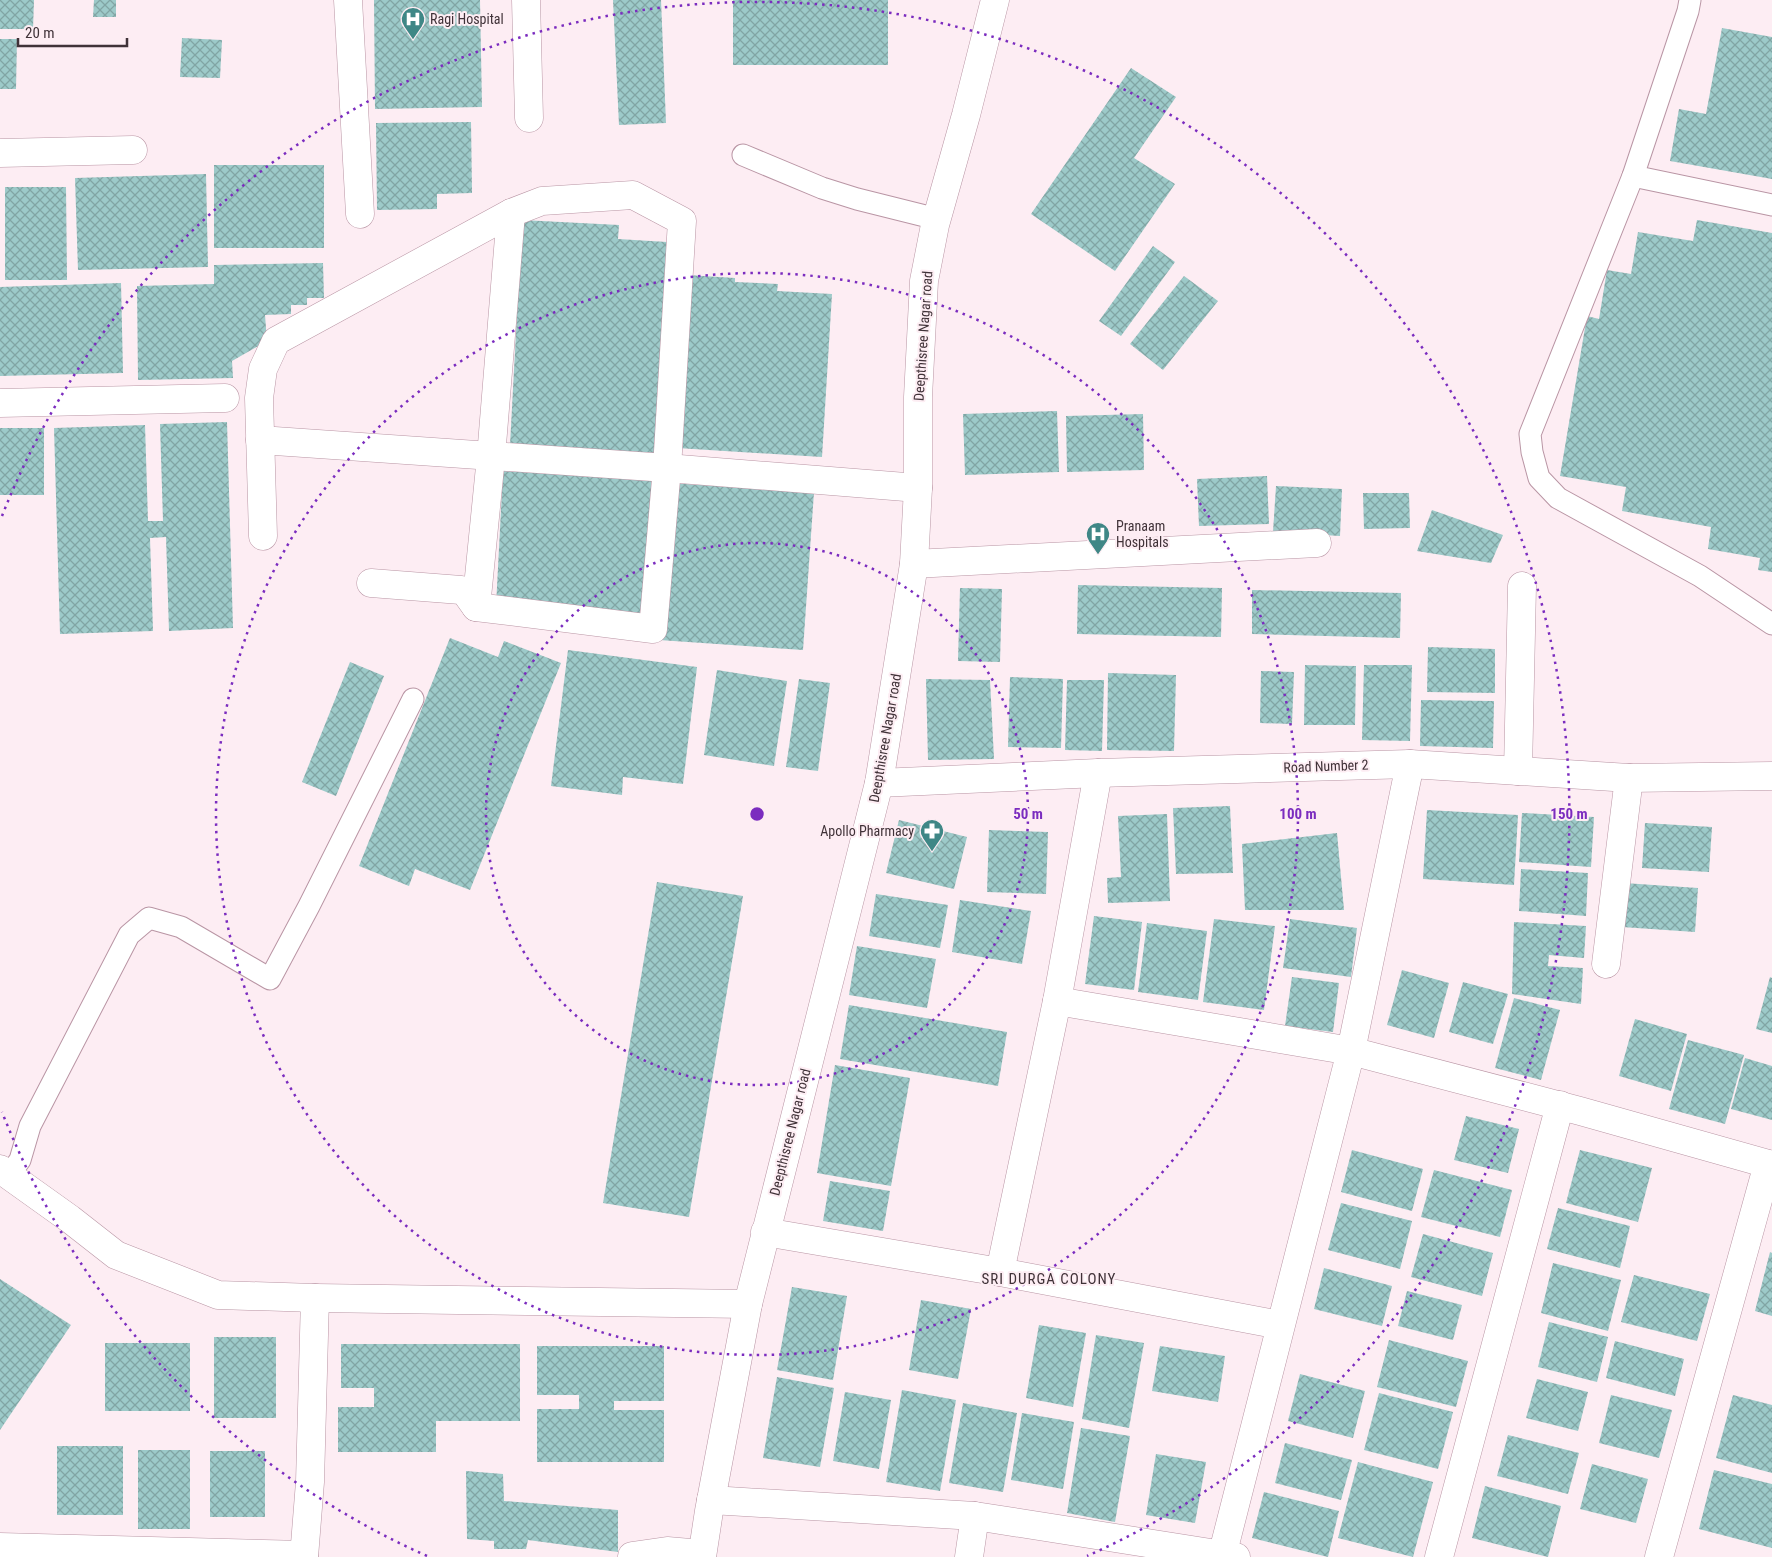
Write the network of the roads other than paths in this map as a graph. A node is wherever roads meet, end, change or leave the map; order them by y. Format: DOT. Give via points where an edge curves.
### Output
graph roads {
  1 [pos="348,0"];
  2 [pos="526,0"];
  3 [pos="995,0"];
  4 [pos="1690,0"];
  5 [pos="529,118"];
  6 [pos="133,150"];
  7 [pos="0,153"];
  8 [pos="743,154"];
  9 [pos="1632,176"];
  10 [pos="1772,205"];
  11 [pos="511,213"];
  12 [pos="360,214"];
  13 [pos="936,222"];
  14 [pos="225,398"];
  15 [pos="0,403"];
  16 [pos="260,440"];
  17 [pos="491,457"];
  18 [pos="667,468"];
  19 [pos="918,488"];
  20 [pos="263,536"];
  21 [pos="1317,543"];
  22 [pos="914,564"];
  23 [pos="371,583"];
  24 [pos="1522,586"];
  25 [pos="476,607"];
  26 [pos="1772,624"];
  27 [pos="413,699"];
  28 [pos="1410,764"];
  29 [pos="1518,771"];
  30 [pos="1098,772"];
  31 [pos="1772,776"];
  32 [pos="1629,778"];
  33 [pos="879,783"];
  34 [pos="1606,964"];
  35 [pos="1057,1001"];
  36 [pos="1351,1051"];
  37 [pos="1560,1106"];
  38 [pos="1770,1165"];
  39 [pos="4,1172"];
  40 [pos="765,1232"];
  41 [pos="1000,1272"];
  42 [pos="315,1298"];
  43 [pos="748,1304"];
  44 [pos="1280,1325"];
  45 [pos="711,1500"];
  46 [pos="975,1516"];
  47 [pos="0,1547"];
  48 [pos="304,1556"];
  49 [pos="632,1556"];
  50 [pos="702,1556"];
  51 [pos="1229,1556"];
  52 [pos="969,1557"];
  53 [pos="1439,1557"];
  54 [pos="1659,1557"];
  1 -- 12 [label="street"];
  2 -- 5 [label="street"];
  3 -- 13 [label="street, Deepthisree Nagar road"];
  4 -- 9 [label="lane"];
  6 -- 7 [label="street"];
  8 -- 13 [label="lane" via="822,188"];
  9 -- 10 [label="lane"];
  9 -- 26 [label="lane" via="1530,434 1540,478 1558,498 1700,576"];
  11 -- 16 [label="street" via="276,341 263,369 259,398"];
  11 -- 17 [label="street"];
  11 -- 18 [label="street" via="542,201 633,195 682,221"];
  13 -- 19 [label="street, Deepthisree Nagar road" via="924,281 918,397"];
  14 -- 15 [label="street"];
  16 -- 17 [label="street"];
  16 -- 20 [label="street"];
  17 -- 18 [label="street"];
  17 -- 25 [label="street"];
  18 -- 19 [label="street"];
  18 -- 25 [label="street" via="653,629"];
  19 -- 22 [label="street, Deepthisree Nagar road"];
  21 -- 22 [label="street"];
  22 -- 33 [label="street, Deepthisree Nagar road"];
  23 -- 25 [label="street" via="461,590"];
  24 -- 29 [label="street"];
  27 -- 39 [label="lane" via="270,978 181,927 149,918 129,935 30,1126 20,1160"];
  28 -- 29 [label="street, Road Number 2"];
  28 -- 30 [label="street, Road Number 2"];
  28 -- 36 [label="street"];
  29 -- 32 [label="street, Road Number 2"];
  30 -- 33 [label="street, Road Number 2"];
  30 -- 35 [label="street"];
  31 -- 32 [label="street, Road Number 2"];
  32 -- 34 [label="street"];
  33 -- 40 [label="street, Deepthisree Nagar road"];
  35 -- 36 [label="street"];
  35 -- 41 [label="street"];
  36 -- 37 [label="street"];
  36 -- 44 [label="street"];
  37 -- 38 [label="street"];
  37 -- 53 [label="street"];
  38 -- 54 [label="street"];
  39 -- 42 [label="street" via="116,1255 218,1295"];
  40 -- 41 [label="street"];
  40 -- 43 [label="street, Deepthisree Nagar road"];
  41 -- 44 [label="street"];
  42 -- 43 [label="street"];
  42 -- 48 [label="street" via="310,1482"];
  43 -- 45 [label="street, Deepthisree Nagar road"];
  44 -- 51 [label="street"];
  45 -- 46 [label="street"];
  45 -- 50 [label="street, Deepthisree Nagar road"];
  46 -- 51 [label="street"];
  46 -- 52 [label="street"];
  47 -- 48 [label="street"];
  49 -- 50 [label="street" via="667,1551"];
}
